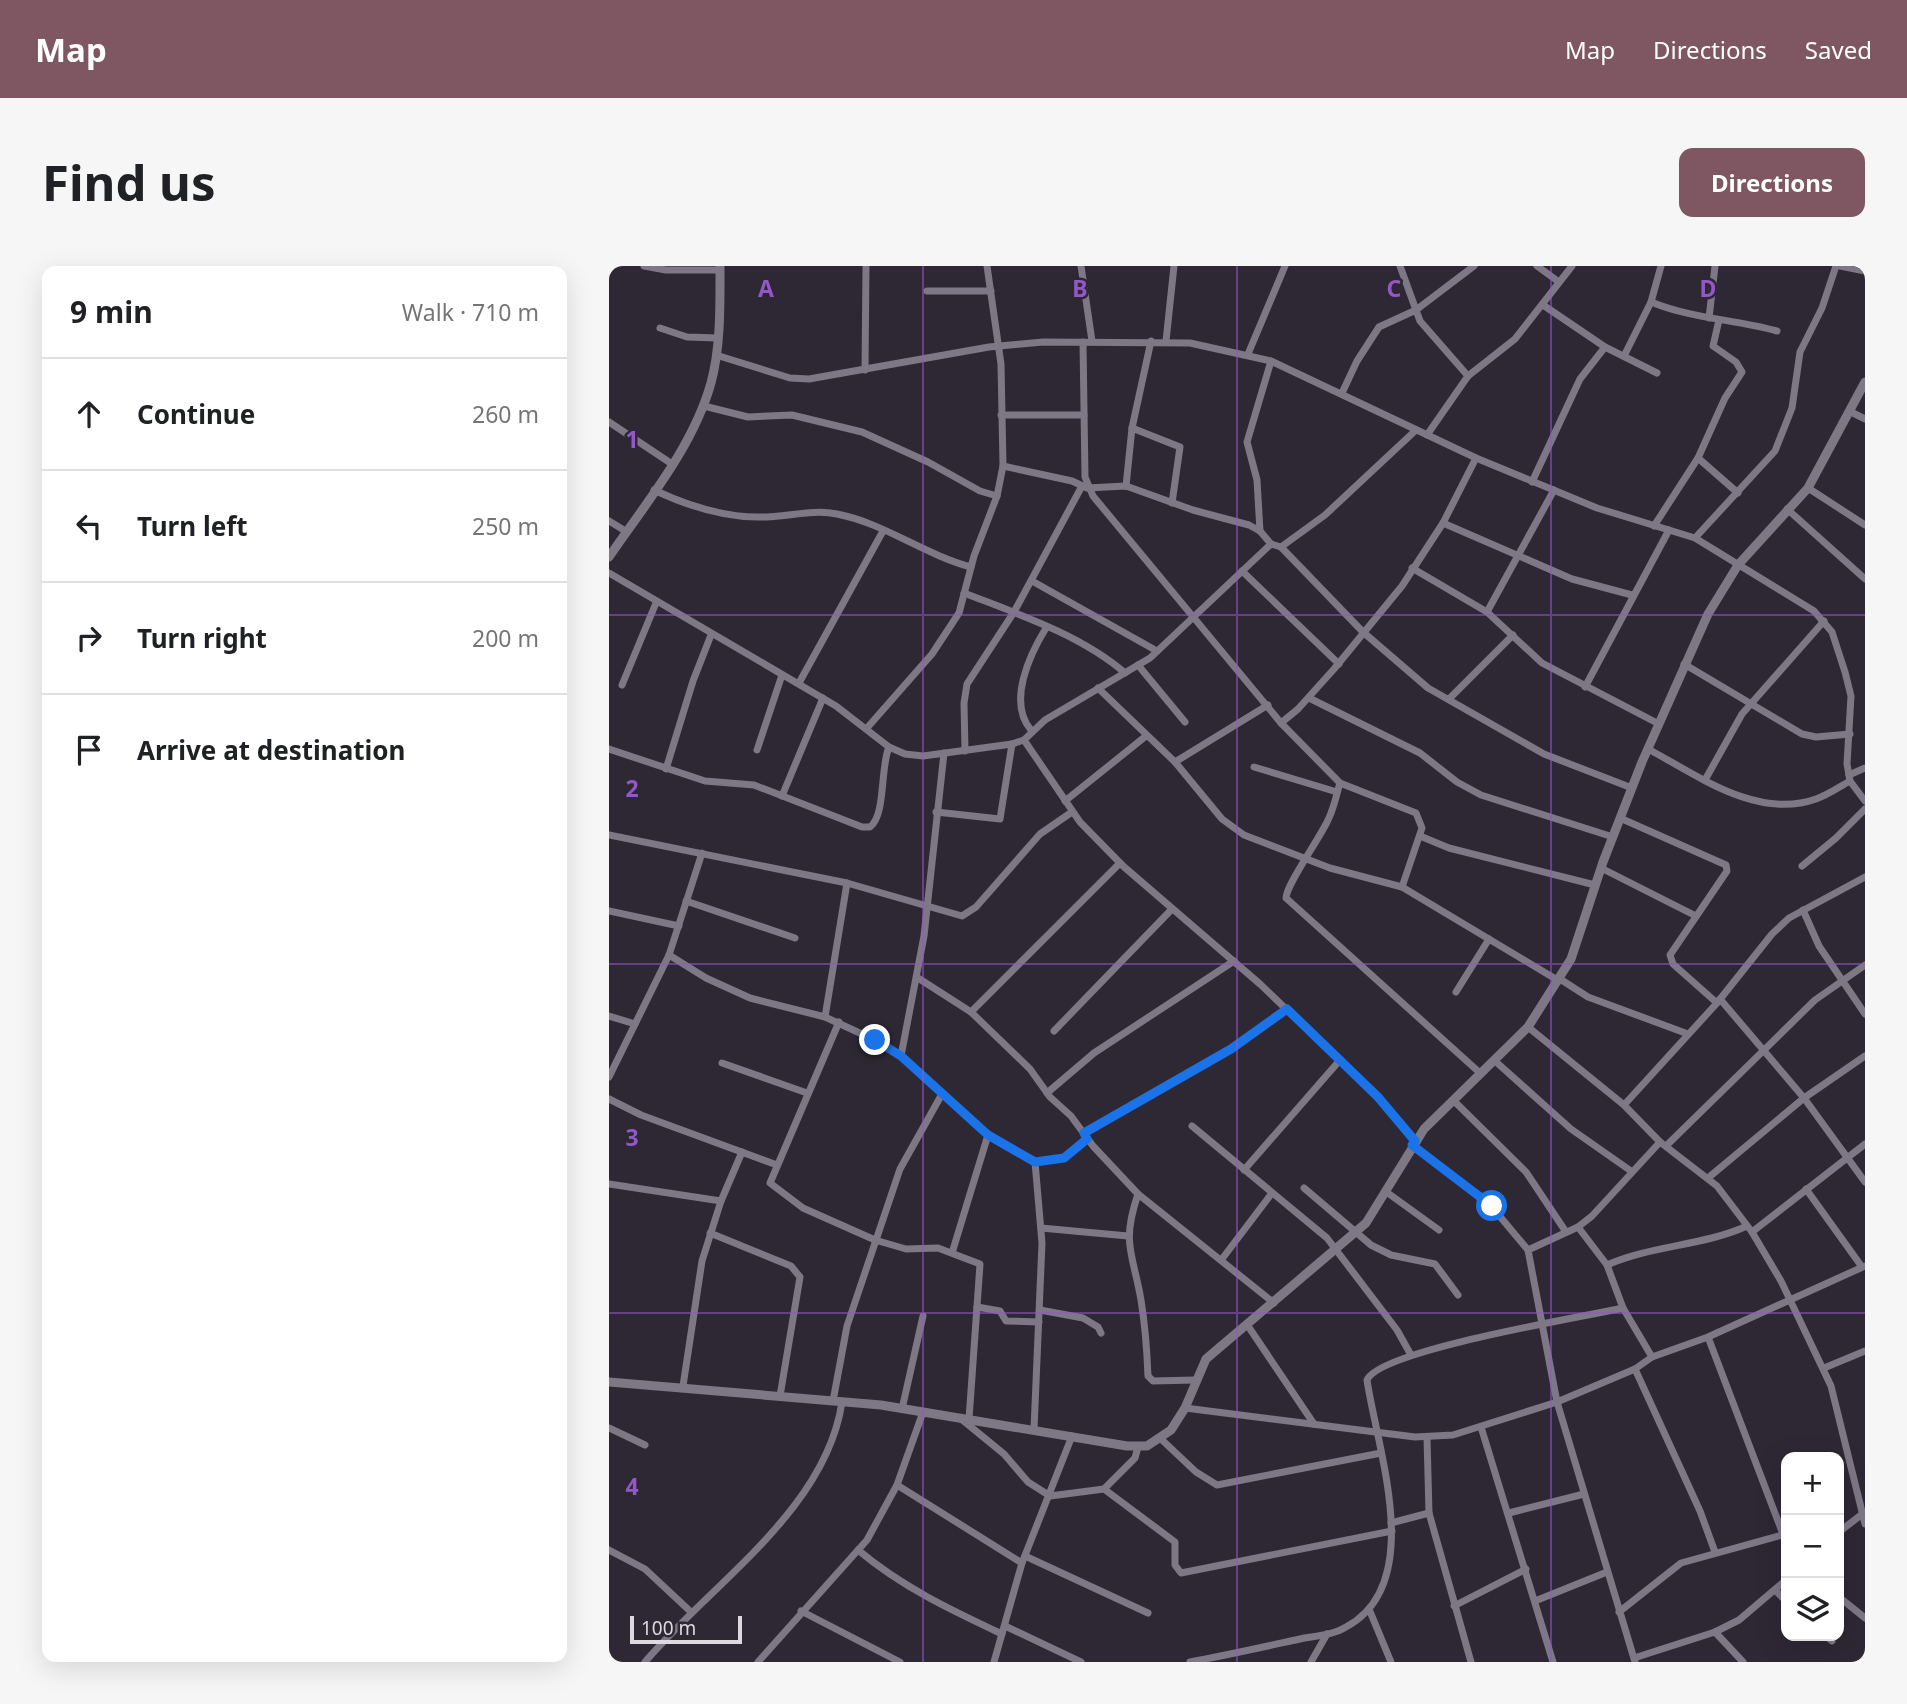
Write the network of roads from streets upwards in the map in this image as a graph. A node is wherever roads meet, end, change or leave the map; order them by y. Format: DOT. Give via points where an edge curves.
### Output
graph roads {
  1 [pos="644,266"];
  2 [pos="866,266"];
  3 [pos="987,266"];
  4 [pos="1081,266"];
  5 [pos="1174,266"];
  6 [pos="1285,266"];
  7 [pos="1399,266"];
  8 [pos="1474,266"];
  9 [pos="1537,266"];
  10 [pos="1573,266"];
  11 [pos="1661,266"];
  12 [pos="1715,266"];
  13 [pos="1838,266"];
  14 [pos="720,268"];
  15 [pos="1865,271"];
  16 [pos="1559,282"];
  17 [pos="927,291"];
  18 [pos="991,291"];
  19 [pos="1651,302"];
  20 [pos="1543,305"];
  21 [pos="1416,310"];
  22 [pos="1709,318"];
  23 [pos="1719,320"];
  24 [pos="660,328"];
  25 [pos="1777,331"];
  26 [pos="718,338"];
  27 [pos="1088,341"];
  28 [pos="1151,341"];
  29 [pos="1166,341"];
  30 [pos="1000,346"];
  31 [pos="1605,347"];
  32 [pos="1248,354"];
  33 [pos="716,355"];
  34 [pos="1623,356"];
  35 [pos="1271,361"];
  36 [pos="865,370"];
  37 [pos="1657,373"];
  38 [pos="1468,376"];
  39 [pos="1865,382"];
  40 [pos="1342,393"];
  41 [pos="704,407"];
  42 [pos="1849,411"];
  43 [pos="1001,415"];
  44 [pos="1084,415"];
  45 [pos="1865,419"];
  46 [pos="609,422"];
  47 [pos="1132,428"];
  48 [pos="1416,430"];
  49 [pos="1426,435"];
  50 [pos="1476,458"];
  51 [pos="1698,458"];
  52 [pos="672,464"];
  53 [pos="1003,466"];
  54 [pos="1532,482"];
  55 [pos="1126,486"];
  56 [pos="1085,487"];
  57 [pos="1808,488"];
  58 [pos="654,490"];
  59 [pos="1554,490"];
  60 [pos="1738,493"];
  61 [pos="997,496"];
  62 [pos="1172,503"];
  63 [pos="1787,509"];
  64 [pos="609,522"];
  65 [pos="1443,523"];
  66 [pos="1865,525"];
  67 [pos="1654,526"];
  68 [pos="1669,530"];
  69 [pos="883,531"];
  70 [pos="1260,531"];
  71 [pos="627,532"];
  72 [pos="1695,538"];
  73 [pos="1271,544"];
  74 [pos="1281,547"];
  75 [pos="609,557"];
  76 [pos="1519,557"];
  77 [pos="1738,565"];
  78 [pos="971,567"];
  79 [pos="1412,568"];
  80 [pos="1243,571"];
  81 [pos="609,573"];
  82 [pos="1865,579"];
  83 [pos="1032,580"];
  84 [pos="964,593"];
  85 [pos="1632,595"];
  86 [pos="656,603"];
  87 [pos="1014,612"];
  88 [pos="1487,612"];
  89 [pos="1194,618"];
  90 [pos="1823,621"];
  91 [pos="1047,628"];
  92 [pos="1363,632"];
  93 [pos="711,635"];
  94 [pos="1513,635"];
  95 [pos="1157,651"];
  96 [pos="1339,664"];
  97 [pos="1684,664"];
  98 [pos="1138,665"];
  99 [pos="1125,673"];
  100 [pos="782,675"];
  101 [pos="799,683"];
  102 [pos="622,685"];
  103 [pos="1585,687"];
  104 [pos="1098,688"];
  105 [pos="823,698"];
  106 [pos="1309,698"];
  107 [pos="1449,699"];
  108 [pos="1753,704"];
  109 [pos="1268,705"];
  110 [pos="1185,722"];
  111 [pos="1281,723"];
  112 [pos="1659,723"];
  113 [pos="867,728"];
  114 [pos="1031,730"];
  115 [pos="1850,734"];
  116 [pos="1146,736"];
  117 [pos="1024,740"];
  118 [pos="1012,744"];
  119 [pos="889,747"];
  120 [pos="609,749"];
  121 [pos="1648,749"];
  122 [pos="757,750"];
  123 [pos="965,751"];
  124 [pos="944,753"];
  125 [pos="1175,762"];
  126 [pos="1254,766"];
  127 [pos="1865,768"];
  128 [pos="666,769"];
  129 [pos="1849,778"];
  130 [pos="1706,780"];
  131 [pos="1340,783"];
  132 [pos="1632,788"];
  133 [pos="1337,792"];
  134 [pos="782,796"];
  135 [pos="1065,801"];
  136 [pos="1865,801"];
  137 [pos="1865,809"];
  138 [pos="936,812"];
  139 [pos="1072,812"];
  140 [pos="1620,818"];
  141 [pos="609,835"];
  142 [pos="1420,836"];
  143 [pos="1613,836"];
  144 [pos="702,853"];
  145 [pos="1308,859"];
  146 [pos="1120,863"];
  147 [pos="1801,866"];
  148 [pos="1601,867"];
  149 [pos="1865,877"];
  150 [pos="847,883"];
  151 [pos="1595,885"];
  152 [pos="1402,887"];
  153 [pos="687,901"];
  154 [pos="927,906"];
  155 [pos="1172,909"];
  156 [pos="609,911"];
  157 [pos="1803,911"];
  158 [pos="1696,916"];
  159 [pos="679,926"];
  160 [pos="795,938"];
  161 [pos="1489,939"];
  162 [pos="669,955"];
  163 [pos="1234,961"];
  164 [pos="1865,965"];
  165 [pos="918,978"];
  166 [pos="1560,980"];
  167 [pos="1842,980"];
  168 [pos="1457,992"];
  169 [pos="1719,1001"];
  170 [pos="1287,1009"];
  171 [pos="971,1012"];
  172 [pos="1865,1014"];
  173 [pos="609,1016"];
  174 [pos="825,1017"];
  175 [pos="839,1022"];
  176 [pos="635,1024"];
  177 [pos="1528,1027"];
  178 [pos="1054,1031"];
  179 [pos="1688,1034"];
  180 [pos="1761,1051"];
  181 [pos="901,1056"];
  182 [pos="1865,1056"];
  183 [pos="1341,1060"];
  184 [pos="1495,1061"];
  185 [pos="722,1063"];
  186 [pos="1480,1073"];
  187 [pos="609,1077"];
  188 [pos="807,1093"];
  189 [pos="1047,1093"];
  190 [pos="942,1094"];
  191 [pos="609,1098"];
  192 [pos="1804,1098"];
  193 [pos="1453,1100"];
  194 [pos="1624,1105"];
  195 [pos="1192,1126"];
  196 [pos="988,1135"];
  197 [pos="1086,1136"];
  198 [pos="1414,1143"];
  199 [pos="1663,1144"];
  200 [pos="1865,1144"];
  201 [pos="742,1152"];
  202 [pos="1847,1156"];
  203 [pos="1035,1162"];
  204 [pos="777,1166"];
  205 [pos="1244,1170"];
  206 [pos="1631,1171"];
  207 [pos="1708,1178"];
  208 [pos="1865,1182"];
  209 [pos="609,1184"];
  210 [pos="1304,1188"];
  211 [pos="1806,1189"];
  212 [pos="1385,1191"];
  213 [pos="1272,1193"];
  214 [pos="1138,1194"];
  215 [pos="721,1201"];
  216 [pos="1578,1227"];
  217 [pos="1041,1228"];
  218 [pos="1750,1229"];
  219 [pos="1439,1230"];
  220 [pos="1356,1232"];
  221 [pos="1566,1232"];
  222 [pos="710,1233"];
  223 [pos="1128,1236"];
  224 [pos="875,1240"];
  225 [pos="1336,1249"];
  226 [pos="1528,1250"];
  227 [pos="952,1252"];
  228 [pos="1222,1259"];
  229 [pos="1607,1265"];
  230 [pos="1863,1267"];
  231 [pos="1458,1295"];
  232 [pos="1789,1299"];
  233 [pos="1274,1303"];
  234 [pos="977,1307"];
  235 [pos="1623,1308"];
  236 [pos="1039,1310"];
  237 [pos="923,1316"];
  238 [pos="1039,1322"];
  239 [pos="1543,1325"];
  240 [pos="1248,1326"];
  241 [pos="1101,1333"];
  242 [pos="1708,1337"];
  243 [pos="1865,1351"];
  244 [pos="1411,1355"];
  245 [pos="1652,1357"];
  246 [pos="1824,1368"];
  247 [pos="1635,1369"];
  248 [pos="1195,1380"];
  249 [pos="609,1382"];
  250 [pos="683,1386"];
  251 [pos="780,1396"];
  252 [pos="838,1401"];
  253 [pos="1557,1402"];
  254 [pos="1185,1408"];
  255 [pos="902,1409"];
  256 [pos="923,1412"];
  257 [pos="964,1418"];
  258 [pos="1314,1424"];
  259 [pos="1481,1427"];
  260 [pos="609,1428"];
  261 [pos="1034,1429"];
  262 [pos="1374,1431"];
  263 [pos="1072,1437"];
  264 [pos="1427,1438"];
  265 [pos="1161,1439"];
  266 [pos="645,1445"];
  267 [pos="1138,1447"];
  268 [pos="1381,1453"];
  269 [pos="897,1485"];
  270 [pos="1104,1489"];
  271 [pos="1584,1494"];
  272 [pos="1050,1496"];
  273 [pos="1862,1499"];
  274 [pos="1429,1513"];
  275 [pos="1509,1513"];
  276 [pos="1861,1515"];
  277 [pos="1865,1524"];
  278 [pos="1844,1526"];
  279 [pos="1391,1527"];
  280 [pos="1781,1527"];
  281 [pos="1781,1538"];
  282 [pos="609,1550"];
  283 [pos="858,1550"];
  284 [pos="1715,1552"];
  285 [pos="1024,1559"];
  286 [pos="1526,1569"];
  287 [pos="1607,1572"];
  288 [pos="1781,1585"];
  289 [pos="1775,1590"];
  290 [pos="1781,1596"];
  291 [pos="1535,1601"];
  292 [pos="1844,1601"];
  293 [pos="1454,1606"];
  294 [pos="1369,1609"];
  295 [pos="801,1611"];
  296 [pos="691,1612"];
  297 [pos="1619,1612"];
  298 [pos="1148,1613"];
  299 [pos="1865,1618"];
  300 [pos="1004,1630"];
  301 [pos="1715,1632"];
  302 [pos="1327,1634"];
  303 [pos="1635,1660"];
  304 [pos="645,1662"];
  305 [pos="758,1662"];
  306 [pos="900,1662"];
  307 [pos="994,1662"];
  308 [pos="1081,1662"];
  309 [pos="1190,1662"];
  310 [pos="1311,1662"];
  311 [pos="1391,1662"];
  312 [pos="1471,1662"];
  313 [pos="1553,1662"];
  314 [pos="1744,1662"];
  1 -- 14 [label="street"];
  2 -- 36 [label="street"];
  3 -- 18 [label="street"];
  4 -- 27 [label="street"];
  5 -- 29 [label="street"];
  6 -- 32 [label="street"];
  7 -- 21 [label="street"];
  8 -- 21 [label="street"];
  9 -- 16 [label="street"];
  10 -- 16 [label="street"];
  11 -- 19 [label="street"];
  12 -- 22 [label="street"];
  13 -- 15 [label="street"];
  13 -- 60 [label="street" via="1800,352 1792,408 1781,438"];
  14 -- 26 [label="street"];
  16 -- 20 [label="street"];
  17 -- 18 [label="street"];
  18 -- 30 [label="street"];
  19 -- 22 [label="street" via="1683,315"];
  19 -- 34 [label="street"];
  20 -- 31 [label="street"];
  20 -- 38 [label="street" via="1515,339"];
  21 -- 38 [label="street" via="1420,321"];
  21 -- 40 [label="street" via="1376,331"];
  22 -- 23 [label="street"];
  23 -- 25 [label="street"];
  23 -- 51 [label="street" via="1713,346 1742,372"];
  24 -- 26 [label="street" via="687,337"];
  26 -- 33 [label="street"];
  27 -- 28 [label="street"];
  27 -- 30 [label="street"];
  27 -- 44 [label="street"];
  28 -- 29 [label="street"];
  28 -- 47 [label="street"];
  29 -- 32 [label="street"];
  30 -- 36 [label="street"];
  30 -- 43 [label="street"];
  31 -- 34 [label="street"];
  31 -- 54 [label="street" via="1575,389"];
  32 -- 35 [label="street"];
  33 -- 36 [label="street" via="790,378"];
  33 -- 41 [label="street"];
  34 -- 37 [label="street"];
  35 -- 40 [label="street"];
  35 -- 70 [label="street" via="1246,450 1257,480"];
  38 -- 49 [label="street"];
  39 -- 42 [label="street"];
  40 -- 48 [label="street"];
  41 -- 52 [label="street"];
  41 -- 61 [label="street" via="748,417 792,415 862,432"];
  42 -- 45 [label="street"];
  42 -- 57 [label="street"];
  43 -- 44 [label="street"];
  43 -- 53 [label="street"];
  44 -- 56 [label="street"];
  46 -- 52 [label="street"];
  47 -- 55 [label="street"];
  47 -- 62 [label="street" via="1180,447"];
  48 -- 49 [label="street"];
  48 -- 74 [label="street" via="1325,515"];
  49 -- 50 [label="street"];
  50 -- 54 [label="street"];
  50 -- 65 [label="street"];
  51 -- 60 [label="street"];
  51 -- 67 [label="street"];
  52 -- 58 [label="street"];
  53 -- 56 [label="street"];
  53 -- 61 [label="street"];
  54 -- 59 [label="street"];
  55 -- 56 [label="street"];
  55 -- 62 [label="street"];
  56 -- 83 [label="street"];
  56 -- 89 [label="street"];
  57 -- 63 [label="street"];
  57 -- 66 [label="street"];
  58 -- 69 [label="street" via="697,508 737,517 818,512"];
  58 -- 71 [label="street"];
  59 -- 67 [label="street"];
  59 -- 76 [label="street"];
  60 -- 72 [label="street"];
  61 -- 78 [label="street"];
  62 -- 70 [label="street"];
  63 -- 77 [label="street"];
  63 -- 82 [label="street"];
  64 -- 71 [label="street"];
  65 -- 76 [label="street"];
  65 -- 79 [label="street"];
  67 -- 68 [label="street"];
  68 -- 72 [label="street"];
  68 -- 85 [label="street"];
  69 -- 78 [label="street"];
  69 -- 101 [label="street"];
  70 -- 73 [label="street"];
  71 -- 75 [label="street"];
  72 -- 77 [label="street"];
  73 -- 74 [label="street"];
  73 -- 80 [label="street"];
  74 -- 92 [label="street"];
  76 -- 85 [label="street" via="1572,579"];
  76 -- 88 [label="street"];
  77 -- 90 [label="street"];
  77 -- 97 [label="street"];
  78 -- 84 [label="street"];
  79 -- 88 [label="street"];
  79 -- 92 [label="street"];
  80 -- 89 [label="street"];
  80 -- 96 [label="street"];
  81 -- 86 [label="street"];
  83 -- 87 [label="street"];
  83 -- 95 [label="street"];
  84 -- 87 [label="street"];
  84 -- 113 [label="street" via="959,613 932,654"];
  85 -- 103 [label="street"];
  86 -- 93 [label="street"];
  86 -- 102 [label="street"];
  87 -- 91 [label="street"];
  87 -- 123 [label="street" via="967,684"];
  88 -- 94 [label="street"];
  89 -- 95 [label="street"];
  89 -- 109 [label="street"];
  90 -- 108 [label="street"];
  90 -- 115 [label="street" via="1832,632 1848,684"];
  91 -- 99 [label="street" via="1108,659"];
  91 -- 114 [label="street" via="1029,655 1024,673 1023,715"];
  92 -- 96 [label="street"];
  92 -- 107 [label="street" via="1429,688"];
  93 -- 100 [label="street"];
  93 -- 128 [label="street"];
  94 -- 103 [label="street" via="1542,663"];
  94 -- 107 [label="street"];
  95 -- 98 [label="street"];
  96 -- 106 [label="street"];
  97 -- 108 [label="street"];
  97 -- 112 [label="street"];
  98 -- 99 [label="street"];
  98 -- 110 [label="street"];
  99 -- 104 [label="street"];
  100 -- 101 [label="street"];
  100 -- 122 [label="street"];
  101 -- 105 [label="street"];
  103 -- 112 [label="street"];
  104 -- 114 [label="street"];
  104 -- 116 [label="street"];
  105 -- 113 [label="street"];
  105 -- 134 [label="street"];
  106 -- 111 [label="street"];
  106 -- 143 [label="street" via="1420,753 1481,795"];
  107 -- 132 [label="street" via="1543,754"];
  108 -- 115 [label="street" via="1808,736"];
  108 -- 130 [label="street" via="1742,714"];
  109 -- 111 [label="street"];
  109 -- 125 [label="street"];
  111 -- 131 [label="street"];
  112 -- 121 [label="street"];
  113 -- 119 [label="street"];
  114 -- 117 [label="street"];
  115 -- 129 [label="street"];
  116 -- 125 [label="street"];
  116 -- 135 [label="street"];
  117 -- 118 [label="street"];
  117 -- 135 [label="street"];
  118 -- 123 [label="street"];
  118 -- 138 [label="street" via="1000,818"];
  119 -- 124 [label="street" via="905,754"];
  119 -- 134 [label="street" via="883,761 879,812 870,827"];
  120 -- 128 [label="street"];
  121 -- 130 [label="street"];
  121 -- 132 [label="street"];
  123 -- 124 [label="street"];
  124 -- 138 [label="street"];
  125 -- 145 [label="street" via="1222,819 1263,844"];
  126 -- 133 [label="street"];
  127 -- 129 [label="street"];
  128 -- 134 [label="street" via="705,781 754,785"];
  129 -- 130 [label="street" via="1817,799 1782,804 1744,798"];
  129 -- 136 [label="street"];
  131 -- 133 [label="street"];
  131 -- 142 [label="street" via="1416,813 1421,820"];
  132 -- 140 [label="street"];
  133 -- 145 [label="street"];
  135 -- 139 [label="street"];
  137 -- 147 [label="street"];
  138 -- 154 [label="street"];
  139 -- 146 [label="street"];
  139 -- 154 [label="street" via="1040,834 968,915"];
  140 -- 143 [label="street"];
  140 -- 158 [label="street" via="1726,865 1727,871"];
  141 -- 144 [label="street"];
  142 -- 151 [label="street" via="1448,848"];
  142 -- 152 [label="street"];
  143 -- 148 [label="street"];
  144 -- 150 [label="street"];
  144 -- 153 [label="street"];
  145 -- 152 [label="street"];
  145 -- 186 [label="street" via="1288,886 1286,898"];
  146 -- 155 [label="street"];
  146 -- 171 [label="street"];
  148 -- 151 [label="street"];
  148 -- 158 [label="street"];
  149 -- 157 [label="street"];
  150 -- 154 [label="street"];
  150 -- 174 [label="street"];
  151 -- 166 [label="street"];
  152 -- 161 [label="street"];
  153 -- 159 [label="street"];
  153 -- 160 [label="street"];
  154 -- 165 [label="street"];
  155 -- 163 [label="street"];
  155 -- 178 [label="street"];
  156 -- 159 [label="street"];
  157 -- 167 [label="street"];
  157 -- 169 [label="street" via="1772,934"];
  158 -- 169 [label="street" via="1670,959"];
  159 -- 162 [label="street"];
  161 -- 166 [label="street"];
  161 -- 168 [label="street"];
  162 -- 174 [label="street" via="750,998"];
  162 -- 176 [label="street"];
  163 -- 170 [label="street"];
  163 -- 189 [label="street" via="1094,1053"];
  164 -- 167 [label="street"];
  165 -- 171 [label="street"];
  165 -- 181 [label="street"];
  166 -- 177 [label="street"];
  166 -- 179 [label="street" via="1596,1000"];
  167 -- 172 [label="street"];
  167 -- 180 [label="street"];
  169 -- 179 [label="street"];
  169 -- 180 [label="street"];
  170 -- 183 [label="street"];
  170 -- 197 [label="street" via="1231,1049"];
  171 -- 189 [label="street" via="1030,1069"];
  173 -- 176 [label="street"];
  174 -- 175 [label="street"];
  175 -- 181 [label="street"];
  175 -- 188 [label="street"];
  176 -- 187 [label="street"];
  177 -- 184 [label="street"];
  177 -- 194 [label="street"];
  179 -- 194 [label="street"];
  180 -- 192 [label="street"];
  180 -- 199 [label="street"];
  181 -- 190 [label="street"];
  182 -- 192 [label="street"];
  183 -- 198 [label="street"];
  183 -- 205 [label="street"];
  184 -- 186 [label="street"];
  184 -- 206 [label="street" via="1571,1129"];
  185 -- 188 [label="street"];
  186 -- 193 [label="street"];
  188 -- 204 [label="street"];
  189 -- 197 [label="street"];
  190 -- 196 [label="street"];
  190 -- 224 [label="street" via="899,1169"];
  191 -- 201 [label="street" via="641,1115"];
  192 -- 202 [label="street"];
  192 -- 207 [label="street"];
  193 -- 198 [label="street"];
  193 -- 221 [label="street" via="1526,1172"];
  194 -- 199 [label="street"];
  195 -- 205 [label="street"];
  196 -- 203 [label="street"];
  196 -- 227 [label="street"];
  197 -- 203 [label="street" via="1064,1158"];
  197 -- 214 [label="street"];
  198 -- 212 [label="street"];
  198 -- 226 [label="street" via="1492,1206"];
  199 -- 206 [label="street"];
  199 -- 207 [label="street"];
  200 -- 202 [label="street"];
  201 -- 204 [label="street"];
  201 -- 215 [label="street"];
  202 -- 208 [label="street"];
  202 -- 211 [label="street"];
  203 -- 217 [label="street"];
  204 -- 224 [label="street" via="771,1186 803,1208"];
  205 -- 213 [label="street"];
  206 -- 216 [label="street"];
  207 -- 218 [label="street"];
  209 -- 215 [label="street"];
  210 -- 220 [label="street"];
  211 -- 218 [label="street"];
  211 -- 230 [label="street"];
  212 -- 219 [label="street"];
  212 -- 220 [label="street"];
  213 -- 225 [label="street"];
  213 -- 228 [label="street"];
  214 -- 223 [label="street"];
  214 -- 228 [label="street"];
  215 -- 222 [label="street"];
  216 -- 221 [label="street"];
  216 -- 229 [label="street"];
  217 -- 223 [label="street"];
  217 -- 236 [label="street"];
  218 -- 229 [label="street" via="1645,1250"];
  218 -- 232 [label="street"];
  220 -- 225 [label="street"];
  220 -- 231 [label="street" via="1380,1250 1435,1264"];
  221 -- 226 [label="street"];
  222 -- 250 [label="street"];
  222 -- 251 [label="street" via="797,1271 800,1277"];
  223 -- 248 [label="street" via="1150,1379"];
  224 -- 227 [label="street" via="906,1249"];
  224 -- 252 [label="street" via="847,1326"];
  225 -- 233 [label="street"];
  225 -- 244 [label="street"];
  226 -- 239 [label="street"];
  227 -- 234 [label="street" via="982,1266"];
  228 -- 233 [label="street"];
  229 -- 235 [label="street"];
  230 -- 232 [label="street"];
  232 -- 242 [label="street"];
  232 -- 246 [label="street"];
  233 -- 240 [label="street"];
  234 -- 238 [label="street" via="1000,1311 1006,1321"];
  234 -- 257 [label="street"];
  235 -- 239 [label="street"];
  235 -- 245 [label="street"];
  236 -- 238 [label="street"];
  236 -- 241 [label="street" via="1083,1318"];
  237 -- 255 [label="street"];
  238 -- 261 [label="street"];
  239 -- 244 [label="street"];
  239 -- 253 [label="street"];
  240 -- 248 [label="street" via="1215,1350"];
  240 -- 258 [label="street"];
  242 -- 245 [label="street"];
  242 -- 280 [label="street"];
  243 -- 246 [label="street"];
  244 -- 262 [label="street" via="1368,1376"];
  245 -- 247 [label="street"];
  246 -- 273 [label="street"];
  247 -- 253 [label="street"];
  247 -- 284 [label="street"];
  248 -- 254 [label="street"];
  249 -- 250 [label="street"];
  250 -- 251 [label="street"];
  251 -- 252 [label="street"];
  252 -- 255 [label="street"];
  252 -- 296 [label="street" via="835,1438 791,1509"];
  253 -- 259 [label="street"];
  253 -- 271 [label="street"];
  254 -- 258 [label="street"];
  254 -- 265 [label="street"];
  255 -- 256 [label="street"];
  256 -- 257 [label="street"];
  256 -- 269 [label="street"];
  257 -- 261 [label="street"];
  257 -- 272 [label="street" via="1028,1482"];
  258 -- 262 [label="street"];
  259 -- 264 [label="street"];
  259 -- 275 [label="street"];
  260 -- 266 [label="street"];
  261 -- 263 [label="street"];
  262 -- 264 [label="street"];
  262 -- 268 [label="street"];
  263 -- 267 [label="street"];
  263 -- 272 [label="street"];
  264 -- 274 [label="street"];
  265 -- 267 [label="street"];
  265 -- 268 [label="street" via="1217,1485"];
  267 -- 270 [label="street" via="1135,1458"];
  268 -- 279 [label="street"];
  269 -- 283 [label="street"];
  269 -- 285 [label="street"];
  270 -- 272 [label="street"];
  270 -- 279 [label="street" via="1175,1542 1175,1565 1181,1573"];
  271 -- 275 [label="street"];
  271 -- 287 [label="street"];
  272 -- 285 [label="street"];
  273 -- 276 [label="street"];
  274 -- 279 [label="street"];
  274 -- 293 [label="street"];
  275 -- 286 [label="street"];
  276 -- 277 [label="street"];
  276 -- 278 [label="street"];
  279 -- 294 [label="street" via="1389,1573"];
  281 -- 284 [label="street"];
  282 -- 296 [label="street" via="645,1569"];
  283 -- 295 [label="street"];
  283 -- 300 [label="street" via="930,1599"];
  284 -- 297 [label="street" via="1681,1563"];
  285 -- 298 [label="street"];
  285 -- 300 [label="street"];
  286 -- 291 [label="street"];
  286 -- 293 [label="street"];
  287 -- 291 [label="street"];
  287 -- 297 [label="street"];
  288 -- 289 [label="street"];
  289 -- 290 [label="street"];
  289 -- 301 [label="street" via="1739,1620"];
  291 -- 313 [label="street"];
  292 -- 299 [label="street"];
  293 -- 312 [label="street"];
  294 -- 302 [label="street" via="1345,1628"];
  294 -- 311 [label="street"];
  295 -- 305 [label="street"];
  295 -- 306 [label="street"];
  296 -- 304 [label="street"];
  297 -- 303 [label="street"];
  300 -- 307 [label="street"];
  300 -- 308 [label="street"];
  301 -- 303 [label="street"];
  301 -- 314 [label="street"];
  302 -- 309 [label="street"];
  302 -- 310 [label="street"];
}
